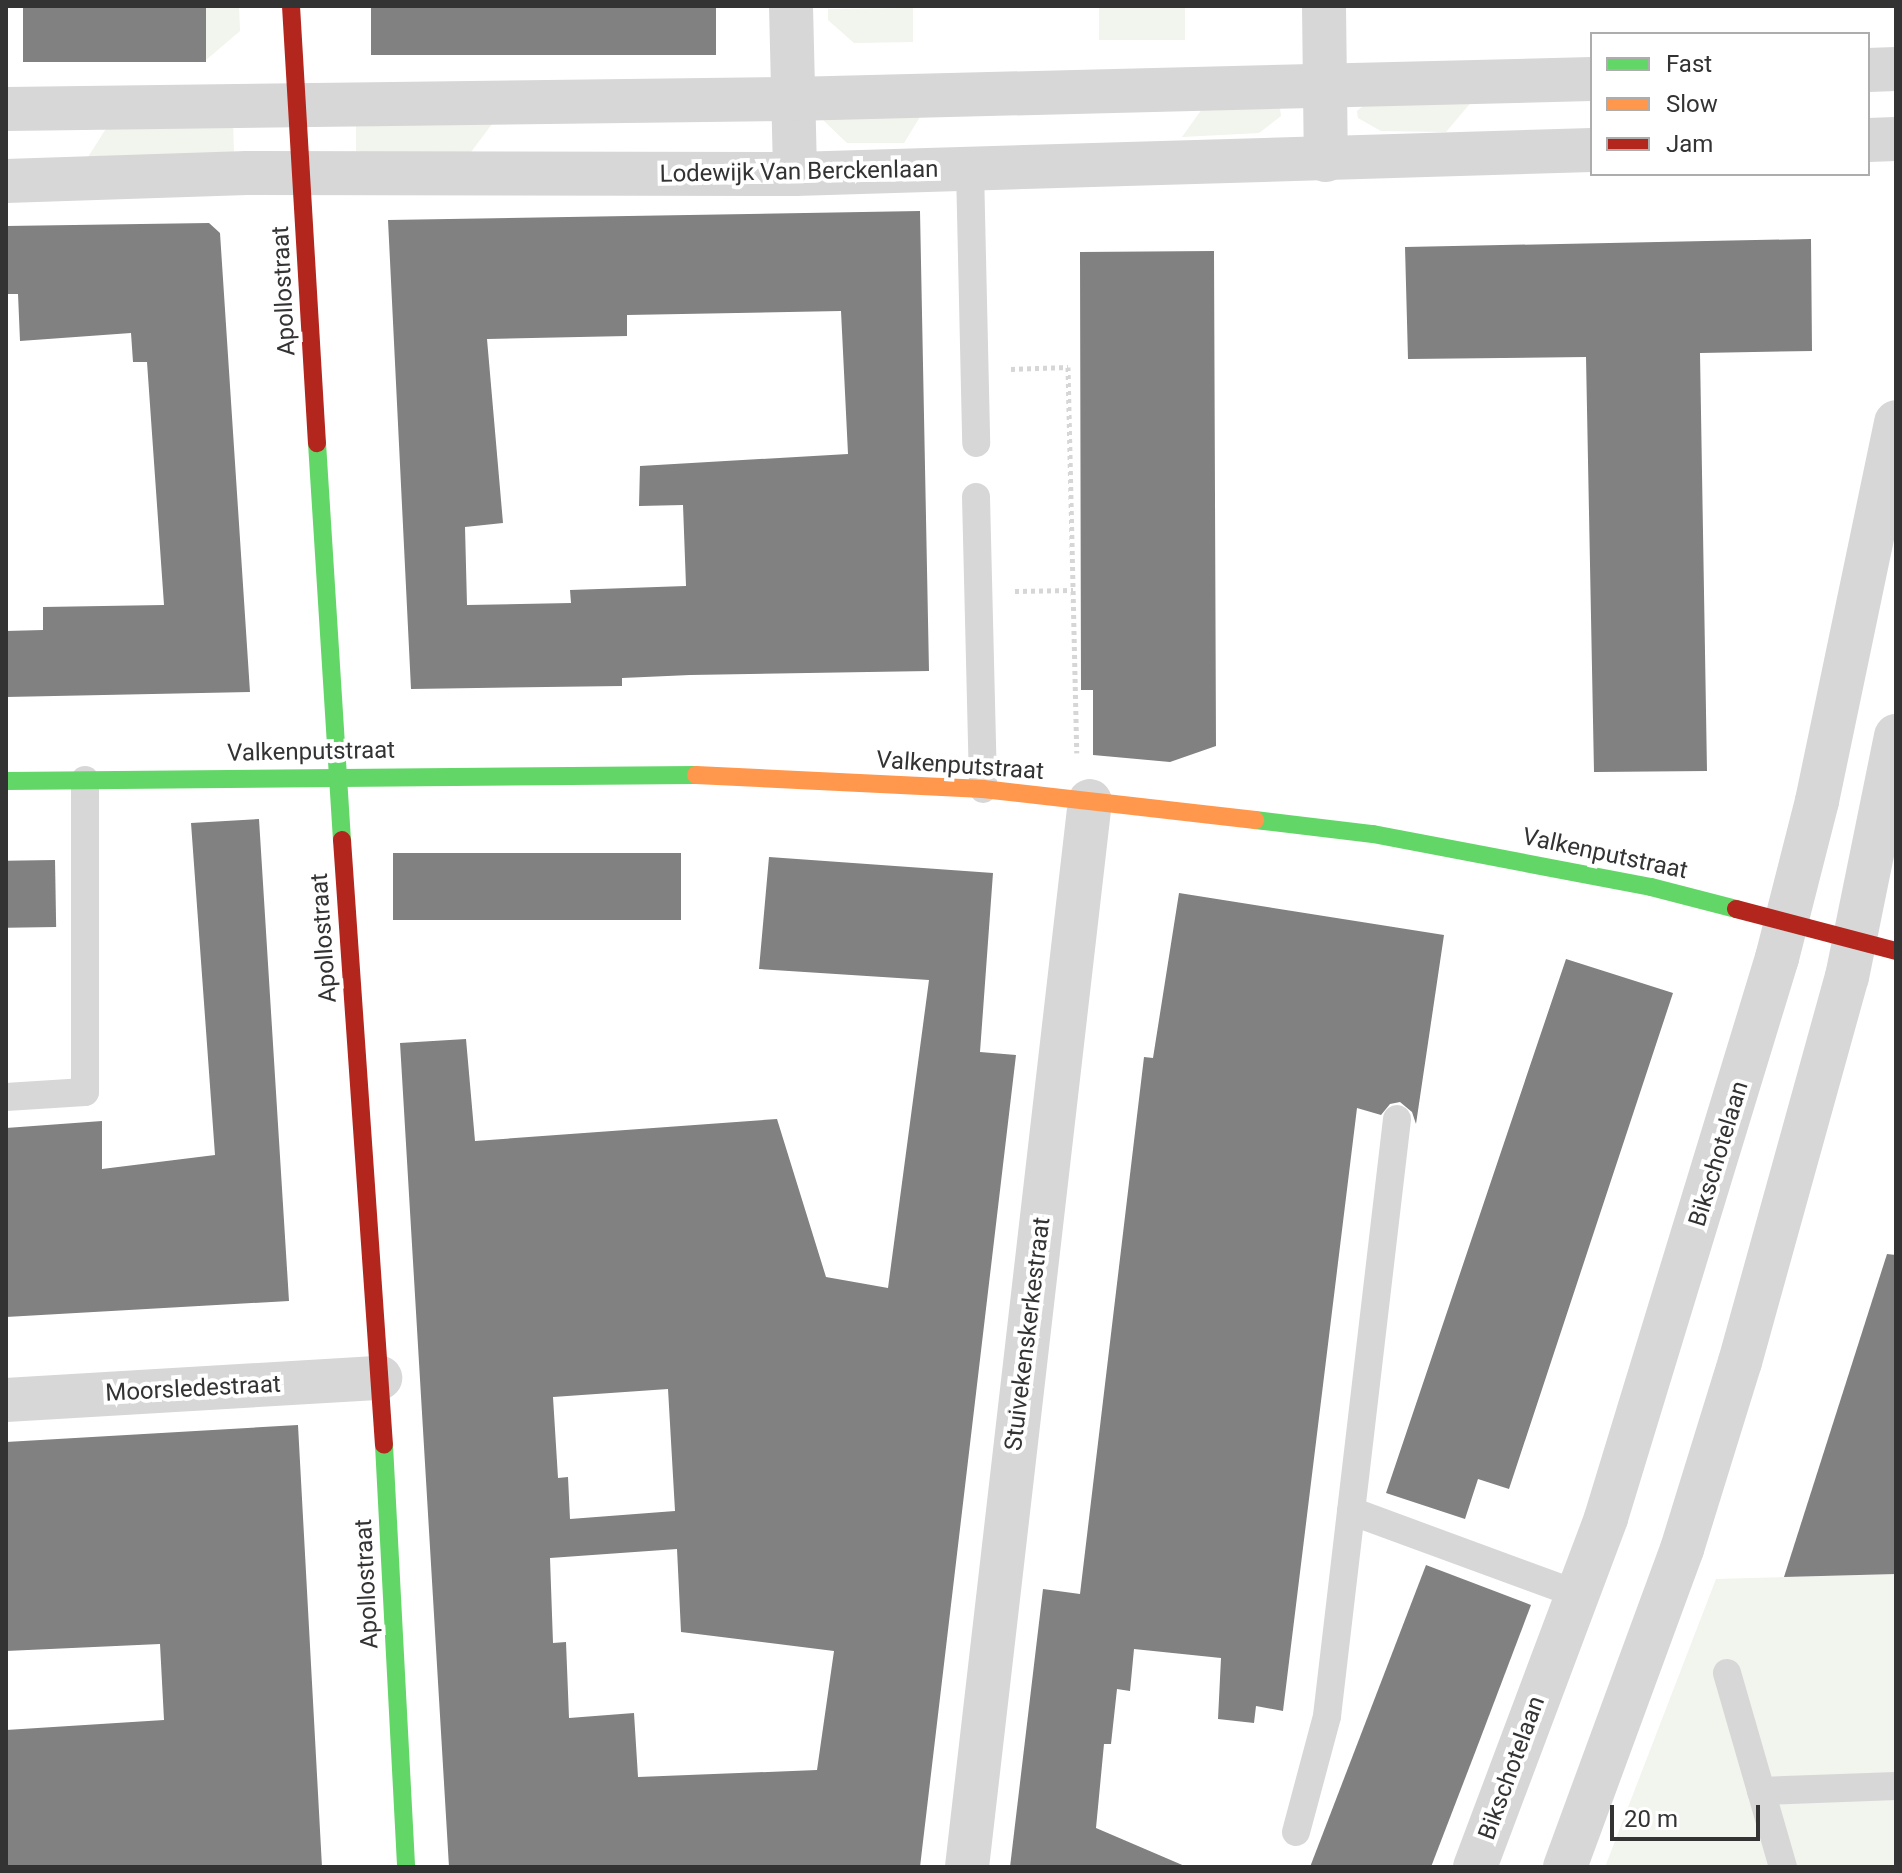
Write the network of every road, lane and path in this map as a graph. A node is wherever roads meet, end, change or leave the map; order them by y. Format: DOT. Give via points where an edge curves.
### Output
graph roads {
  1 [pos="291,6"];
  2 [pos="791,6"];
  3 [pos="1324,6"];
  4 [pos="1896,69"];
  5 [pos="1870,70"];
  6 [pos="1590,79"];
  7 [pos="1325,89"];
  8 [pos="792,99"];
  9 [pos="299,103"];
  10 [pos="6,109"];
  11 [pos="1896,139"];
  12 [pos="1870,140"];
  13 [pos="1590,150"];
  14 [pos="1326,160"];
  15 [pos="970,169"];
  16 [pos="303,173"];
  17 [pos="795,174"];
  18 [pos="6,181"];
  19 [pos="974,371"];
  20 [pos="1896,422"];
  21 [pos="976,443"];
  22 [pos="976,497"];
  23 [pos="1073,590"];
  24 [pos="979,592"];
  25 [pos="1896,736"];
  26 [pos="337,776"];
  27 [pos="85,780"];
  28 [pos="6,781"];
  29 [pos="1084,782"];
  30 [pos="983,789"];
  31 [pos="1787,921"];
  32 [pos="1852,941"];
  33 [pos="1896,951"];
  34 [pos="6,1097"];
  35 [pos="1397,1119"];
  36 [pos="380,1378"];
  37 [pos="6,1400"];
  38 [pos="1351,1511"];
  39 [pos="1577,1594"];
  40 [pos="1727,1673"];
  41 [pos="1896,1786"];
  42 [pos="1761,1791"];
  43 [pos="1296,1832"];
  44 [pos="406,1867"];
  45 [pos="967,1867"];
  46 [pos="1475,1867"];
  47 [pos="1565,1867"];
  48 [pos="1783,1867"];
  1 -- 9 [label="street, Apollostraat"];
  2 -- 8 [label="street"];
  3 -- 7 [label="street"];
  4 -- 5 [label="street"];
  6 -- 7 [label="street"];
  7 -- 8 [label="street"];
  7 -- 14 [label="street"];
  8 -- 9 [label="street"];
  8 -- 17 [label="street"];
  9 -- 10 [label="street"];
  9 -- 16 [label="street, Apollostraat"];
  11 -- 12 [label="street"];
  13 -- 14 [label="street, Lodewijk Van Berckenlaan"];
  14 -- 15 [label="street, Lodewijk Van Berckenlaan"];
  15 -- 17 [label="street, Lodewijk Van Berckenlaan"];
  15 -- 19 [label="lane"];
  16 -- 17 [label="street, Lodewijk Van Berckenlaan"];
  16 -- 18 [label="street, Lodewijk Van Berckenlaan"];
  16 -- 26 [label="street, Apollostraat"];
  19 -- 21 [label="lane"];
  19 -- 23 [label="path" via="1068,367"];
  20 -- 31 [label="street, Bikschotelaan"];
  22 -- 24 [label="lane"];
  23 -- 24 [label="path"];
  23 -- 29 [label="path"];
  24 -- 30 [label="lane"];
  25 -- 32 [label="street"];
  26 -- 27 [label="street, Valkenputstraat"];
  26 -- 30 [label="street, Valkenputstraat" via="685,774"];
  26 -- 36 [label="street, Apollostraat"];
  27 -- 28 [label="street, Valkenputstraat"];
  27 -- 34 [label="lane" via="85,1092"];
  29 -- 30 [label="street, Valkenputstraat"];
  29 -- 31 [label="street, Valkenputstraat" via="1651,887"];
  29 -- 45 [label="street, Stuivekenskerkestraat"];
  31 -- 32 [label="street, Valkenputstraat"];
  31 -- 39 [label="street, Bikschotelaan" via="1664,1340"];
  32 -- 33 [label="street, Valkenputstraat"];
  32 -- 47 [label="street" via="1847,977 1740,1362 1682,1549"];
  35 -- 38 [label="lane"];
  36 -- 37 [label="street, Moorsledestraat"];
  36 -- 44 [label="street, Apollostraat"];
  38 -- 39 [label="lane"];
  38 -- 43 [label="lane" via="1327,1716"];
  39 -- 46 [label="street, Bikschotelaan"];
  40 -- 42 [label="lane"];
  41 -- 42 [label="lane"];
  42 -- 48 [label="lane"];
}
